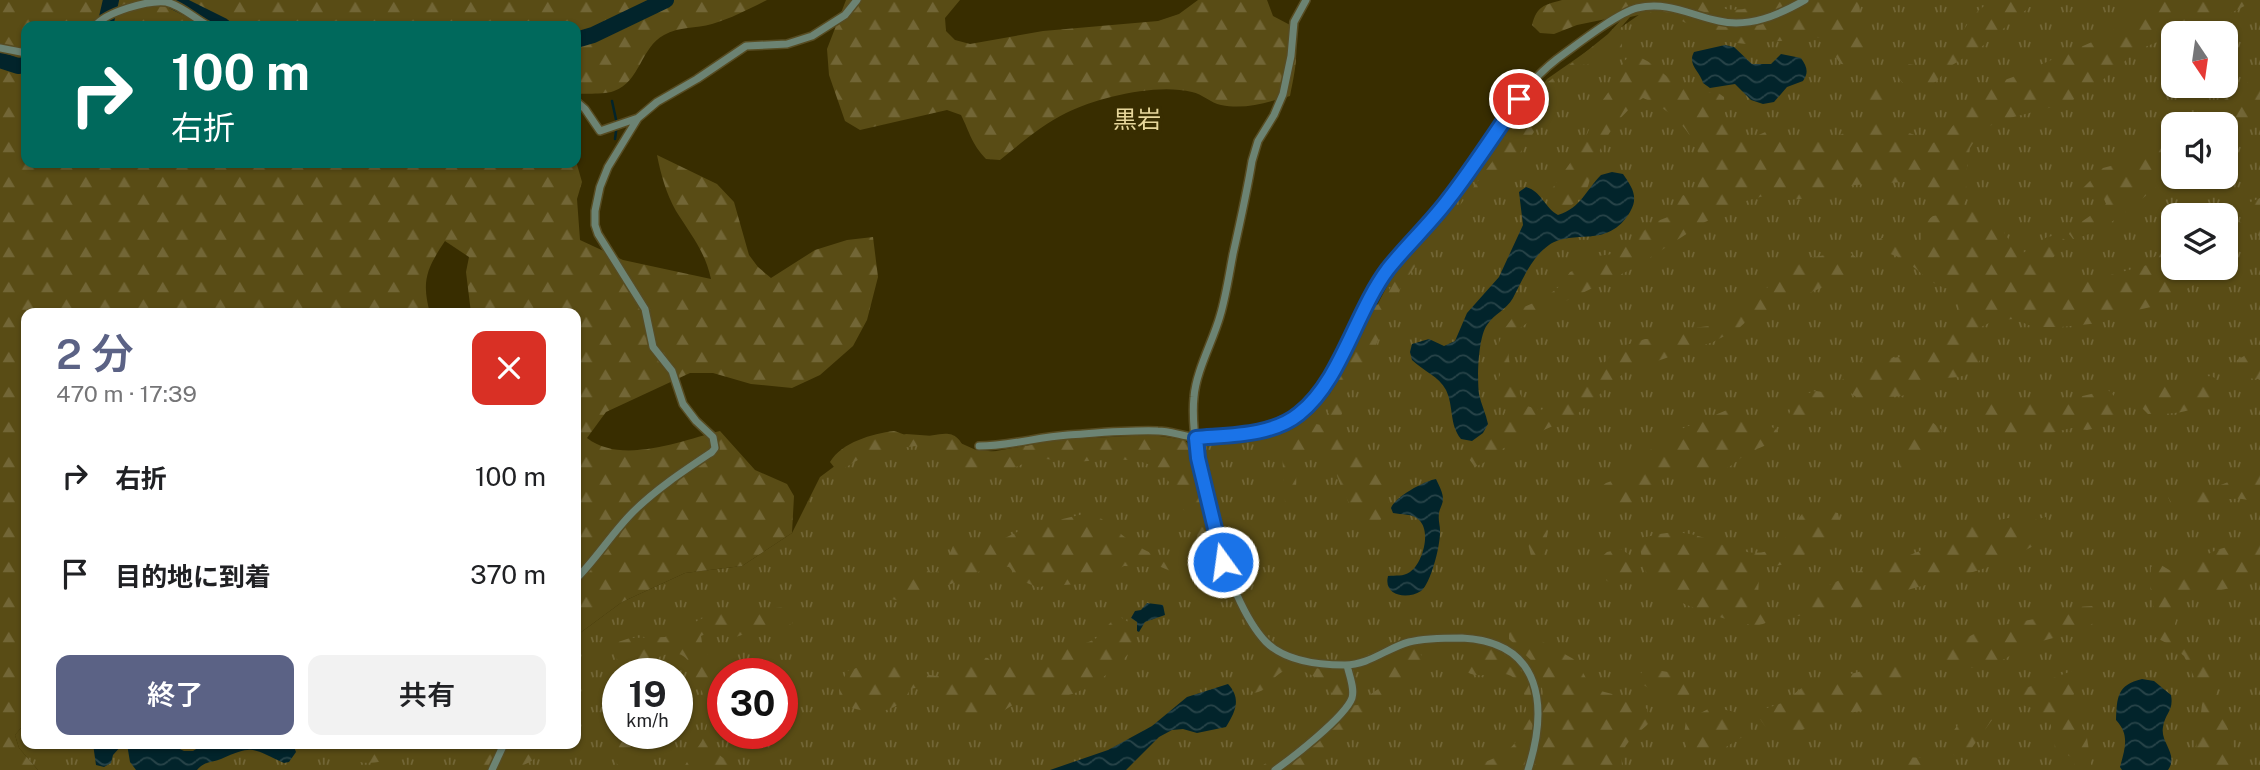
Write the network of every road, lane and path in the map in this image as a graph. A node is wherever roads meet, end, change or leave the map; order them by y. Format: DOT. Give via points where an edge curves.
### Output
graph roads {
  1 [pos="858,0"];
  2 [pos="1306,0"];
  3 [pos="1805,0"];
  4 [pos="101,21"];
  5 [pos="200,21"];
  6 [pos="0,48"];
  7 [pos="21,52"];
  8 [pos="581,105"];
  9 [pos="634,119"];
  10 [pos="1196,438"];
  11 [pos="979,446"];
  12 [pos="581,573"];
  13 [pos="1347,665"];
  14 [pos="502,749"];
  15 [pos="492,770"];
  16 [pos="1275,770"];
  17 [pos="1528,770"];
  1 -- 9 [label="street" via="845,15 812,36 787,44 746,46"];
  2 -- 10 [label="street" via="1294,22 1283,94 1252,161 1220,315 1194,396"];
  3 -- 10 [label="street" via="1761,20 1738,23 1667,6 1635,9 1556,60 1525,91 1447,201 1388,269 1334,371 1312,402 1280,425"];
  4 -- 5 [label="street" via="113,12 155,2 166,2"];
  6 -- 7 [label="street"];
  8 -- 9 [label="street" via="600,131"];
  9 -- 12 [label="street" via="600,187 595,225 645,309 653,347 672,371 684,404 713,437 715,448 641,504"];
  10 -- 11 [label="street" via="1146,431"];
  10 -- 13 [label="street" via="1223,562 1252,624 1273,649 1286,656"];
  13 -- 16 [label="street" via="1353,690 1350,702 1308,746"];
  13 -- 17 [label="street" via="1367,662 1411,641 1477,639 1501,646 1532,677 1538,698 1538,733"];
  14 -- 15 [label="street"];
}
